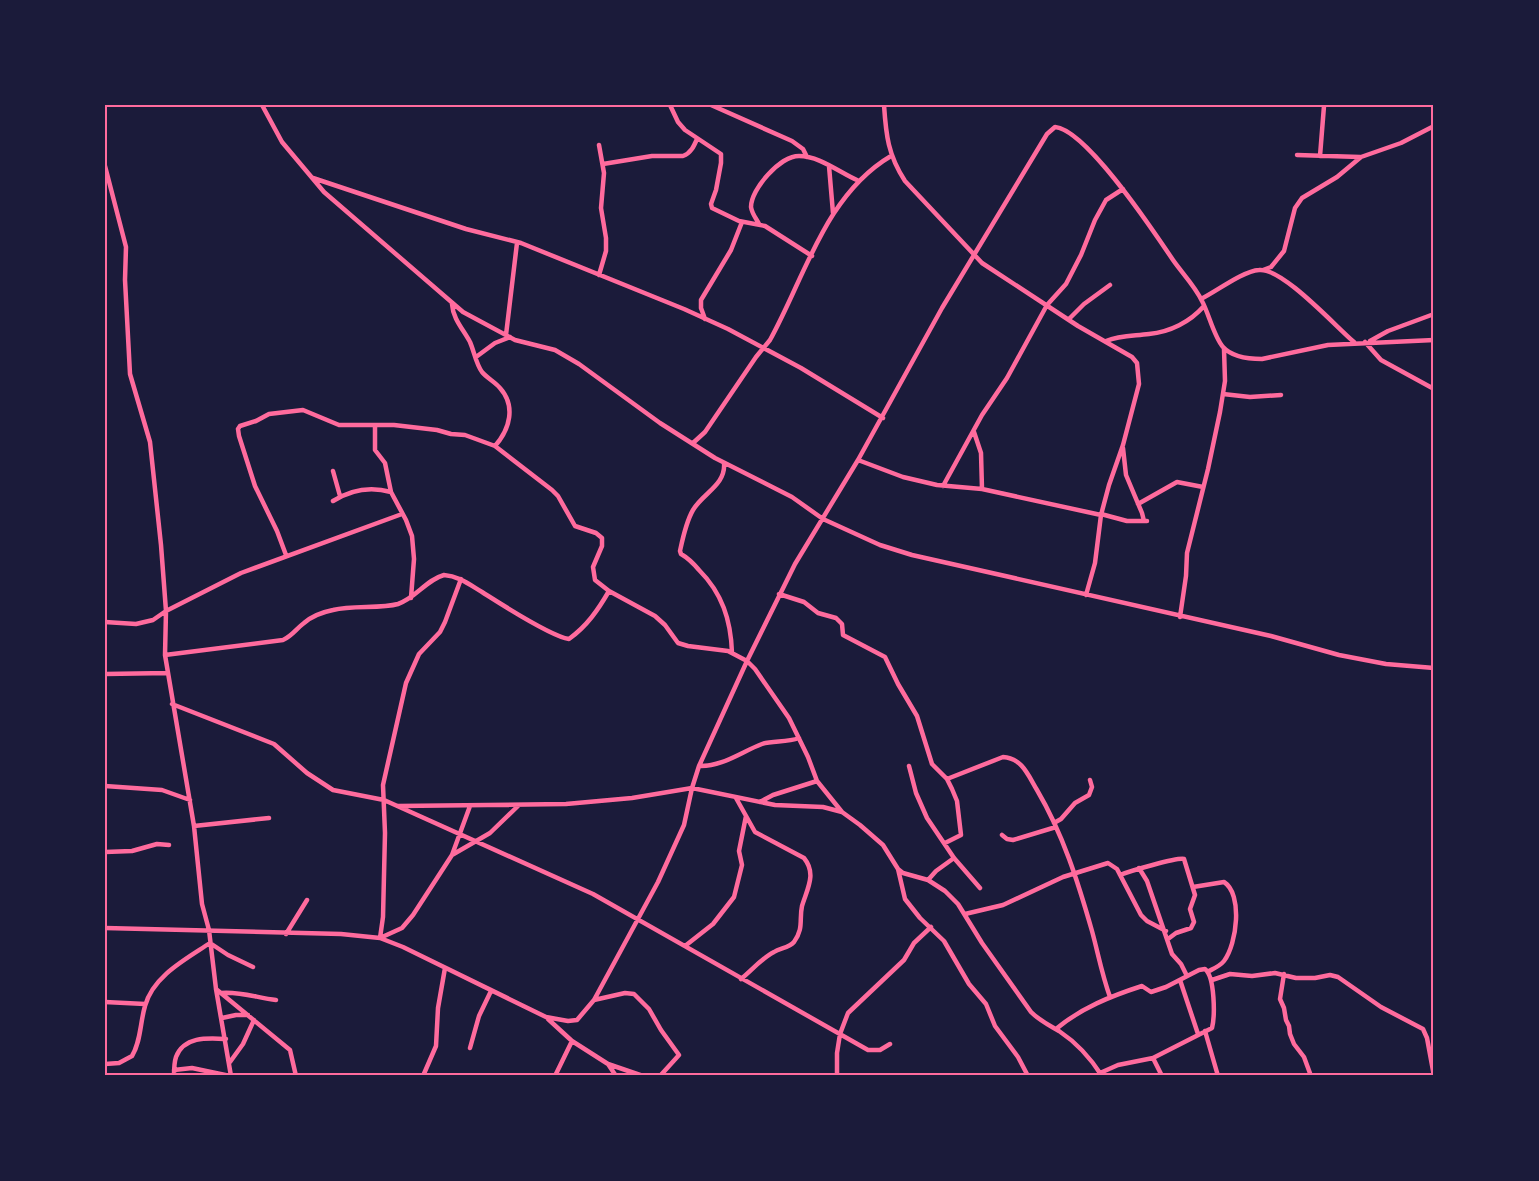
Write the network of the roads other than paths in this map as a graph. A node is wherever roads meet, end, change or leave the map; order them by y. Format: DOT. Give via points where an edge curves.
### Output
graph roads {
  1 [pos="262,105"];
  2 [pos="670,105"];
  3 [pos="711,105"];
  4 [pos="884,105"];
  5 [pos="1324,106"];
  6 [pos="1434,126"];
  7 [pos="697,139"];
  8 [pos="599,145"];
  9 [pos="1297,155"];
  10 [pos="891,156"];
  11 [pos="1320,156"];
  12 [pos="1361,157"];
  13 [pos="808,158"];
  14 [pos="603,164"];
  15 [pos="105,166"];
  16 [pos="829,166"];
  17 [pos="312,178"];
  18 [pos="859,181"];
  19 [pos="1123,189"];
  20 [pos="833,213"];
  21 [pos="742,222"];
  22 [pos="759,224"];
  23 [pos="517,243"];
  24 [pos="812,256"];
  25 [pos="974,256"];
  26 [pos="1263,270"];
  27 [pos="600,275"];
  28 [pos="1110,285"];
  29 [pos="1202,299"];
  30 [pos="452,304"];
  31 [pos="1047,305"];
  32 [pos="1204,306"];
  33 [pos="1434,314"];
  34 [pos="705,319"];
  35 [pos="1069,320"];
  36 [pos="508,336"];
  37 [pos="1434,340"];
  38 [pos="1106,341"];
  39 [pos="1354,342"];
  40 [pos="1367,342"];
  41 [pos="763,349"];
  42 [pos="1224,349"];
  43 [pos="476,357"];
  44 [pos="1434,389"];
  45 [pos="1223,394"];
  46 [pos="1281,395"];
  47 [pos="883,418"];
  48 [pos="375,426"];
  49 [pos="975,432"];
  50 [pos="693,443"];
  51 [pos="1123,445"];
  52 [pos="495,446"];
  53 [pos="858,460"];
  54 [pos="724,463"];
  55 [pos="333,471"];
  56 [pos="943,486"];
  57 [pos="1203,488"];
  58 [pos="982,489"];
  59 [pos="391,492"];
  60 [pos="340,496"];
  61 [pos="333,501"];
  62 [pos="1138,504"];
  63 [pos="402,514"];
  64 [pos="1101,515"];
  65 [pos="823,519"];
  66 [pos="286,555"];
  67 [pos="461,579"];
  68 [pos="609,591"];
  69 [pos="779,594"];
  70 [pos="1086,595"];
  71 [pos="411,598"];
  72 [pos="165,611"];
  73 [pos="1180,617"];
  74 [pos="105,621"];
  75 [pos="732,653"];
  76 [pos="165,655"];
  77 [pos="747,661"];
  78 [pos="1434,668"];
  79 [pos="168,673"];
  80 [pos="105,674"];
  81 [pos="172,704"];
  82 [pos="799,738"];
  83 [pos="699,765"];
  84 [pos="909,766"];
  85 [pos="947,779"];
  86 [pos="1090,780"];
  87 [pos="817,781"];
  88 [pos="105,786"];
  89 [pos="692,788"];
  90 [pos="736,798"];
  91 [pos="190,800"];
  92 [pos="384,800"];
  93 [pos="760,802"];
  94 [pos="398,806"];
  95 [pos="470,806"];
  96 [pos="518,806"];
  97 [pos="842,812"];
  98 [pos="746,814"];
  99 [pos="269,818"];
  100 [pos="1055,825"];
  101 [pos="194,826"];
  102 [pos="460,834"];
  103 [pos="1002,835"];
  104 [pos="477,841"];
  105 [pos="945,843"];
  106 [pos="168,845"];
  107 [pos="105,852"];
  108 [pos="452,855"];
  109 [pos="954,858"];
  110 [pos="1139,868"];
  111 [pos="898,869"];
  112 [pos="1074,874"];
  113 [pos="1120,875"];
  114 [pos="928,880"];
  115 [pos="1193,887"];
  116 [pos="980,888"];
  117 [pos="307,900"];
  118 [pos="965,914"];
  119 [pos="638,920"];
  120 [pos="931,927"];
  121 [pos="105,928"];
  122 [pos="209,930"];
  123 [pos="1166,931"];
  124 [pos="286,934"];
  125 [pos="380,938"];
  126 [pos="1168,939"];
  127 [pos="210,943"];
  128 [pos="685,946"];
  129 [pos="253,967"];
  130 [pos="445,968"];
  131 [pos="1209,971"];
  132 [pos="1284,974"];
  133 [pos="1187,976"];
  134 [pos="741,979"];
  135 [pos="1179,980"];
  136 [pos="1212,980"];
  137 [pos="216,989"];
  138 [pos="491,991"];
  139 [pos="221,993"];
  140 [pos="1110,997"];
  141 [pos="276,1000"];
  142 [pos="594,1000"];
  143 [pos="105,1002"];
  144 [pos="145,1004"];
  145 [pos="248,1015"];
  146 [pos="546,1017"];
  147 [pos="222,1018"];
  148 [pos="254,1020"];
  149 [pos="1056,1029"];
  150 [pos="1205,1031"];
  151 [pos="840,1034"];
  152 [pos="1198,1034"];
  153 [pos="226,1039"];
  154 [pos="572,1041"];
  155 [pos="890,1044"];
  156 [pos="470,1048"];
  157 [pos="1153,1058"];
  158 [pos="230,1062"];
  159 [pos="105,1064"];
  160 [pos="608,1064"];
  161 [pos="174,1073"];
  162 [pos="1101,1075"];
  163 [pos="230,1076"];
  164 [pos="296,1076"];
  165 [pos="423,1076"];
  166 [pos="555,1076"];
  167 [pos="616,1076"];
  168 [pos="643,1076"];
  169 [pos="660,1076"];
  170 [pos="837,1076"];
  171 [pos="1028,1076"];
  172 [pos="1162,1076"];
  173 [pos="1218,1076"];
  174 [pos="1311,1076"];
  175 [pos="1434,1076"];
  1 -- 17 [label="street" via="282,142"];
  2 -- 7 [label="street" via="684,130"];
  3 -- 13 [label="street" via="792,141"];
  4 -- 10 [label="street"];
  5 -- 11 [label="street"];
  6 -- 12 [label="street"];
  7 -- 14 [label="street" via="683,156 652,156"];
  7 -- 21 [label="street" via="721,154 711,207"];
  8 -- 14 [label="street"];
  9 -- 11 [label="street"];
  10 -- 18 [label="street"];
  10 -- 25 [label="street" via="905,181"];
  11 -- 12 [label="street"];
  12 -- 26 [label="street" via="1299,200 1284,251 1271,267"];
  13 -- 16 [label="street"];
  13 -- 22 [label="street" via="784,160 759,186 751,205"];
  14 -- 27 [label="street" via="601,208 606,251"];
  15 -- 72 [label="street" via="126,248 130,374 150,442"];
  16 -- 18 [label="street"];
  16 -- 20 [label="street"];
  17 -- 23 [label="street"];
  17 -- 30 [label="street"];
  18 -- 20 [label="street"];
  19 -- 25 [label="street" via="1078,140 1055,127 1047,134"];
  19 -- 29 [label="street"];
  19 -- 31 [label="street" via="1106,200 1066,284"];
  20 -- 24 [label="street"];
  21 -- 22 [label="street"];
  21 -- 34 [label="street" via="731,250 703,294 701,308"];
  22 -- 24 [label="street"];
  23 -- 27 [label="street"];
  23 -- 36 [label="street"];
  24 -- 41 [label="street"];
  25 -- 31 [label="street"];
  25 -- 47 [label="street"];
  26 -- 29 [label="street" via="1246,274"];
  26 -- 39 [label="street" via="1295,286"];
  27 -- 34 [label="street"];
  28 -- 35 [label="street"];
  29 -- 32 [label="street"];
  30 -- 36 [label="street"];
  30 -- 43 [label="street"];
  31 -- 35 [label="street"];
  31 -- 49 [label="street"];
  32 -- 38 [label="street" via="1170,330"];
  32 -- 42 [label="street"];
  33 -- 40 [label="street"];
  34 -- 41 [label="street"];
  35 -- 38 [label="street"];
  36 -- 43 [label="street"];
  36 -- 50 [label="street" via="555,350"];
  37 -- 40 [label="street"];
  38 -- 51 [label="street" via="1132,357 1138,370 1139,384"];
  39 -- 40 [label="street"];
  39 -- 42 [label="street" via="1262,359"];
  40 -- 44 [label="street" via="1381,360"];
  41 -- 47 [label="street"];
  41 -- 50 [label="street" via="705,432"];
  42 -- 45 [label="street"];
  43 -- 52 [label="street" via="483,373 507,397 510,406 506,429"];
  45 -- 46 [label="street"];
  45 -- 57 [label="street"];
  47 -- 53 [label="street"];
  48 -- 52 [label="street" via="437,430"];
  48 -- 59 [label="street" via="375,450 386,463"];
  48 -- 66 [label="street" via="339,425 303,410 269,414 240,426 255,486"];
  49 -- 56 [label="street"];
  49 -- 58 [label="street" via="981,453"];
  50 -- 54 [label="street"];
  51 -- 62 [label="street" via="1126,475"];
  51 -- 64 [label="street"];
  52 -- 68 [label="street" via="558,496 575,526 602,538 592,571"];
  53 -- 56 [label="street" via="903,477"];
  53 -- 65 [label="street"];
  54 -- 65 [label="street" via="792,497"];
  54 -- 75 [label="street" via="717,485 692,512 680,551 711,582 724,604"];
  55 -- 60 [label="street"];
  56 -- 58 [label="street"];
  57 -- 62 [label="street" via="1177,482"];
  57 -- 73 [label="street" via="1187,554"];
  58 -- 64 [label="street"];
  59 -- 60 [label="street" via="360,489"];
  59 -- 63 [label="street"];
  60 -- 61 [label="street"];
  62 -- 64 [label="street" via="1145,521"];
  63 -- 66 [label="street"];
  63 -- 71 [label="street" via="414,548"];
  64 -- 70 [label="street" via="1098,550"];
  65 -- 69 [label="street"];
  65 -- 70 [label="street" via="912,555"];
  66 -- 72 [label="street"];
  67 -- 68 [label="street" via="534,623 569,639 594,615"];
  67 -- 71 [label="street" via="439,576"];
  67 -- 92 [label="street" via="440,632 419,654 406,683 383,785"];
  68 -- 75 [label="street" via="655,616 682,644"];
  69 -- 77 [label="street"];
  69 -- 85 [label="street" via="836,618 842,624 843,635 885,657 917,716 933,764"];
  70 -- 73 [label="street"];
  71 -- 76 [label="street" via="395,605 333,609 315,615 283,640"];
  72 -- 74 [label="street" via="153,620 136,624"];
  72 -- 76 [label="street"];
  73 -- 78 [label="street" via="1339,655"];
  75 -- 77 [label="street"];
  76 -- 79 [label="street"];
  77 -- 82 [label="street" via="782,706"];
  77 -- 83 [label="street"];
  79 -- 80 [label="street"];
  79 -- 81 [label="street"];
  81 -- 91 [label="street"];
  81 -- 92 [label="street" via="274,744 333,790"];
  82 -- 83 [label="street" via="764,744 710,766"];
  82 -- 87 [label="street"];
  83 -- 89 [label="street"];
  84 -- 105 [label="street" via="922,808"];
  85 -- 100 [label="street" via="993,760 1011,757 1020,762"];
  85 -- 105 [label="street" via="957,801 961,835"];
  86 -- 100 [label="street" via="1089,795 1075,802"];
  87 -- 93 [label="street"];
  87 -- 97 [label="street"];
  88 -- 91 [label="street" via="162,789"];
  89 -- 90 [label="street"];
  89 -- 96 [label="street" via="591,802"];
  89 -- 119 [label="street" via="684,825"];
  90 -- 93 [label="street"];
  90 -- 98 [label="street"];
  91 -- 101 [label="street"];
  92 -- 94 [label="street"];
  92 -- 125 [label="street"];
  93 -- 97 [label="street"];
  94 -- 95 [label="street"];
  94 -- 102 [label="street"];
  95 -- 96 [label="street"];
  95 -- 102 [label="street"];
  96 -- 104 [label="street"];
  97 -- 111 [label="street" via="883,845"];
  98 -- 128 [label="street" via="740,851 742,865 734,897 713,924"];
  98 -- 134 [label="street" via="760,836 808,862 811,880 802,908 801,928 794,942 771,954"];
  99 -- 101 [label="street"];
  100 -- 103 [label="street" via="1013,840"];
  100 -- 112 [label="street"];
  101 -- 122 [label="street" via="202,904"];
  102 -- 104 [label="street"];
  102 -- 108 [label="street"];
  104 -- 108 [label="street"];
  104 -- 119 [label="street" via="593,894"];
  105 -- 109 [label="street"];
  106 -- 107 [label="street"];
  108 -- 125 [label="street" via="406,923"];
  109 -- 114 [label="street"];
  109 -- 116 [label="street"];
  110 -- 113 [label="street"];
  110 -- 115 [label="street" via="1181,858 1188,866"];
  110 -- 123 [label="street"];
  111 -- 114 [label="street"];
  111 -- 120 [label="street" via="905,899"];
  112 -- 113 [label="street" via="1108,863"];
  112 -- 118 [label="street" via="1003,905"];
  112 -- 140 [label="street"];
  113 -- 123 [label="street" via="1141,915"];
  114 -- 118 [label="street" via="945,891"];
  115 -- 126 [label="street" via="1193,925"];
  115 -- 131 [label="street" via="1224,882 1234,897 1232,945 1221,964"];
  117 -- 124 [label="street"];
  118 -- 149 [label="street" via="1031,1012"];
  119 -- 128 [label="street"];
  119 -- 142 [label="street"];
  120 -- 151 [label="street" via="914,943 904,960 849,1012"];
  120 -- 171 [label="street" via="986,1004 995,1026"];
  121 -- 122 [label="street"];
  122 -- 124 [label="street"];
  122 -- 127 [label="street"];
  123 -- 126 [label="street"];
  124 -- 125 [label="street"];
  125 -- 130 [label="street"];
  126 -- 133 [label="street" via="1172,954"];
  127 -- 129 [label="street"];
  127 -- 137 [label="street"];
  127 -- 144 [label="street" via="161,979"];
  128 -- 134 [label="street"];
  130 -- 138 [label="street"];
  130 -- 165 [label="street" via="436,1046"];
  131 -- 133 [label="street" via="1203,969"];
  131 -- 136 [label="street"];
  132 -- 136 [label="street" via="1230,974"];
  132 -- 174 [label="street" via="1280,999 1294,1044"];
  132 -- 175 [label="street" via="1296,978 1335,976 1381,1007 1419,1026 1425,1031"];
  133 -- 135 [label="street"];
  134 -- 151 [label="street"];
  135 -- 140 [label="street" via="1160,990 1151,992 1142,986"];
  135 -- 152 [label="street"];
  136 -- 150 [label="street" via="1213,1025"];
  137 -- 139 [label="street"];
  137 -- 147 [label="street"];
  138 -- 146 [label="street"];
  138 -- 156 [label="street"];
  139 -- 141 [label="street"];
  139 -- 145 [label="street"];
  140 -- 149 [label="street" via="1081,1010"];
  142 -- 146 [label="street" via="576,1021"];
  142 -- 169 [label="street" via="630,993 649,1009 679,1055"];
  143 -- 144 [label="street"];
  144 -- 159 [label="street" via="132,1056 119,1063"];
  145 -- 147 [label="street"];
  145 -- 148 [label="street"];
  146 -- 154 [label="street"];
  147 -- 153 [label="street"];
  148 -- 158 [label="street"];
  148 -- 164 [label="street" via="290,1050"];
  149 -- 162 [label="street" via="1082,1049"];
  150 -- 152 [label="street"];
  150 -- 173 [label="street"];
  151 -- 155 [label="street" via="873,1051"];
  151 -- 170 [label="street"];
  152 -- 157 [label="street"];
  153 -- 158 [label="street"];
  153 -- 161 [label="street" via="191,1041 176,1055"];
  154 -- 160 [label="street"];
  154 -- 166 [label="street"];
  157 -- 162 [label="street" via="1118,1065"];
  157 -- 172 [label="street"];
  158 -- 163 [label="street"];
  160 -- 167 [label="street"];
  160 -- 168 [label="street"];
  161 -- 163 [label="street" via="192,1068"];
}
